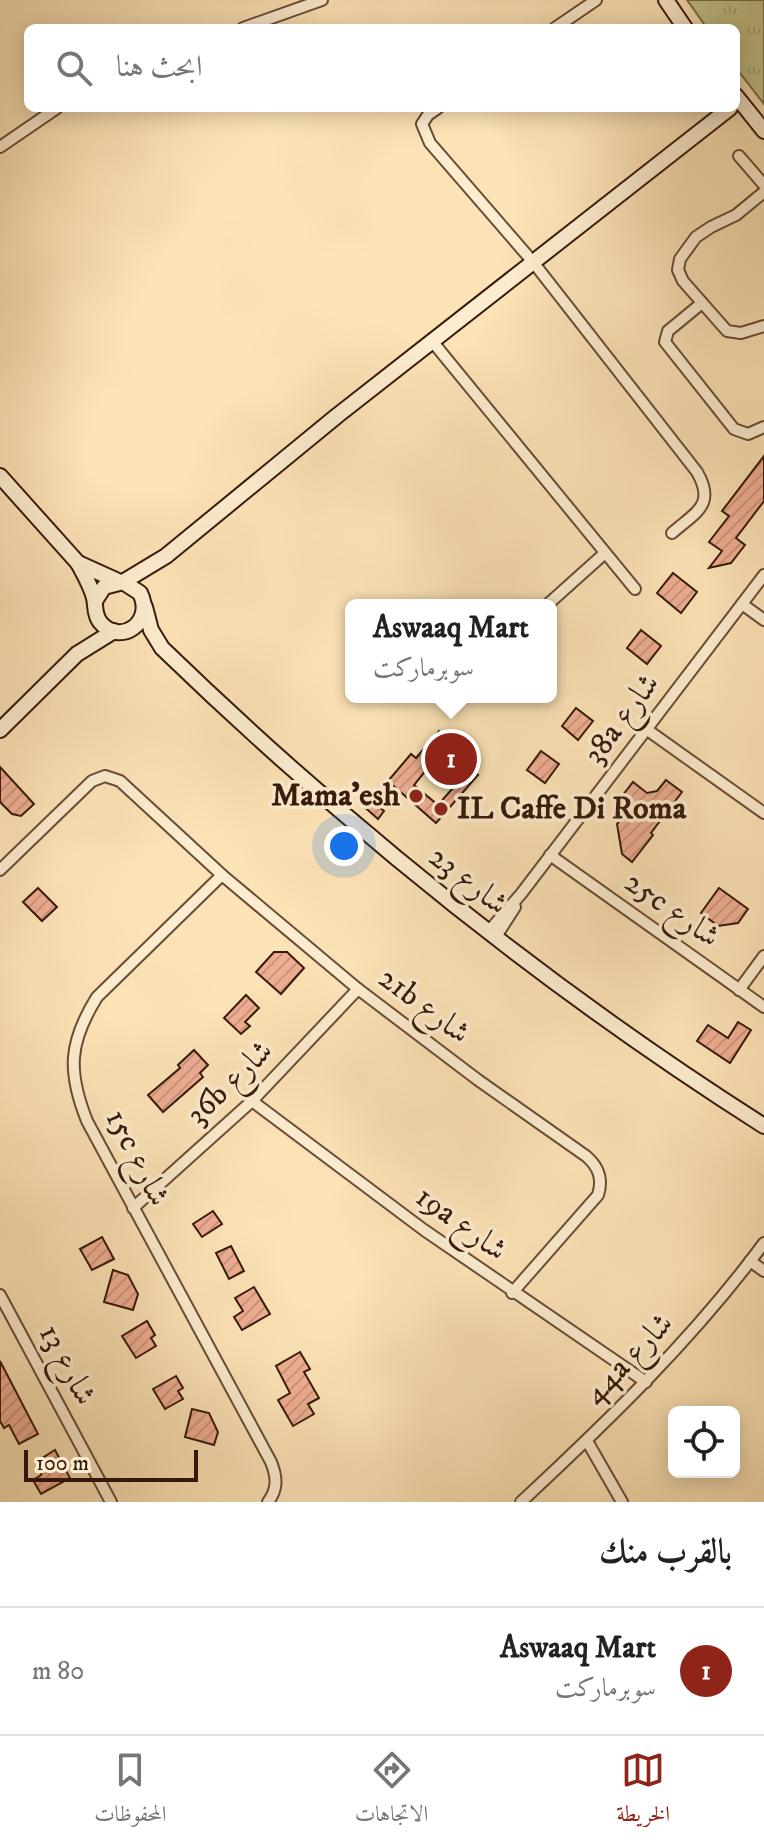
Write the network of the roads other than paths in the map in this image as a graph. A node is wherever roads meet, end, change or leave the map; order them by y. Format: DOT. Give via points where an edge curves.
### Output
graph roads {
  1 [pos="322,0"];
  2 [pos="596,0"];
  3 [pos="666,0"];
  4 [pos="254,24"];
  5 [pos="561,24"];
  6 [pos="682,24"];
  7 [pos="740,107"];
  8 [pos="51,112"];
  9 [pos="432,112"];
  10 [pos="722,112"];
  11 [pos="764,131"];
  12 [pos="0,147"];
  13 [pos="739,156"];
  14 [pos="764,185"];
  15 [pos="764,192"];
  16 [pos="533,262"];
  17 [pos="702,303"];
  18 [pos="764,326"];
  19 [pos="432,341"];
  20 [pos="764,427"];
  21 [pos="2,483"];
  22 [pos="672,533"];
  23 [pos="605,553"];
  24 [pos="166,556"];
  25 [pos="78,563"];
  26 [pos="764,575"];
  27 [pos="121,582"];
  28 [pos="635,589"];
  29 [pos="554,599"];
  30 [pos="144,603"];
  31 [pos="742,604"];
  32 [pos="96,608"];
  33 [pos="764,620"];
  34 [pos="121,631"];
  35 [pos="162,648"];
  36 [pos="77,654"];
  37 [pos="646,729"];
  38 [pos="0,730"];
  39 [pos="764,813"];
  40 [pos="550,855"];
  41 [pos="0,870"];
  42 [pos="222,875"];
  43 [pos="491,935"];
  44 [pos="764,956"];
  45 [pos="358,989"];
  46 [pos="739,990"];
  47 [pos="764,1007"];
  48 [pos="252,1101"];
  49 [pos="764,1126"];
  50 [pos="133,1208"];
  51 [pos="764,1243"];
  52 [pos="750,1261"];
  53 [pos="764,1271"];
  54 [pos="512,1293"];
  55 [pos="0,1295"];
  56 [pos="646,1382"];
  57 [pos="587,1441"];
  58 [pos="111,1502"];
  59 [pos="268,1502"];
  60 [pos="521,1502"];
  61 [pos="622,1502"];
  1 -- 4 [label="street"];
  2 -- 5 [label="street"];
  3 -- 6 [label="street"];
  7 -- 11 [label="street"];
  8 -- 12 [label="street"];
  9 -- 16 [label="street" via="422,124 430,143"];
  10 -- 16 [label="street"];
  13 -- 14 [label="street"];
  15 -- 17 [label="street" via="703,232 680,259 680,276"];
  16 -- 19 [label="street"];
  16 -- 22 [label="street" via="706,487 700,509"];
  17 -- 18 [label="street" via="731,333"];
  17 -- 20 [label="street" via="668,331 665,342 734,429 748,434"];
  19 -- 23 [label="street"];
  19 -- 24 [label="street"];
  21 -- 25 [label="street"];
  23 -- 28 [label="street"];
  23 -- 29 [label="street"];
  24 -- 27 [label="street"];
  24 -- 30 [label="street"];
  25 -- 27 [label="street"];
  25 -- 32 [label="street"];
  26 -- 31 [label="street, 38a شارع"];
  27 -- 30 [label="street" via="135,588"];
  27 -- 32 [label="street" via="104,587"];
  30 -- 34 [label="street" via="140,622"];
  30 -- 35 [label="street, شارع 23"];
  31 -- 33 [label="street"];
  31 -- 37 [label="street, 38a شارع"];
  32 -- 34 [label="street" via="103,626"];
  32 -- 36 [label="street"];
  34 -- 35 [label="street, شارع 23"];
  34 -- 36 [label="street"];
  35 -- 43 [label="street, شارع 23" via="325,799"];
  36 -- 38 [label="street"];
  37 -- 39 [label="street"];
  37 -- 40 [label="street, 38a شارع"];
  40 -- 43 [label="street, 38a شارع"];
  40 -- 46 [label="street, 25c شارع"];
  41 -- 42 [label="street, 21b شارع" via="87,785 105,776 126,786"];
  42 -- 45 [label="street, 21b شارع"];
  42 -- 50 [label="street, 15c شارع" via="97,997 76,1039 72,1059 78,1100"];
  43 -- 49 [label="street, شارع 23"];
  44 -- 46 [label="street"];
  45 -- 48 [label="street, 36b شارع"];
  45 -- 54 [label="street, 21b شارع" via="598,1169 600,1187 593,1202"];
  46 -- 47 [label="street, 25c شارع"];
  48 -- 50 [label="street, 36b شارع"];
  48 -- 54 [label="street, 19a شارع"];
  50 -- 59 [label="street, 15c شارع" via="271,1462 276,1482"];
  51 -- 52 [label="street, 44a شارع"];
  52 -- 53 [label="street"];
  52 -- 56 [label="street, 44a شارع"];
  54 -- 56 [label="street, 19a شارع"];
  55 -- 58 [label="street, شارع 13"];
  56 -- 57 [label="street, 44a شارع"];
  57 -- 60 [label="street, 44a شارع"];
  57 -- 61 [label="street"];
}
